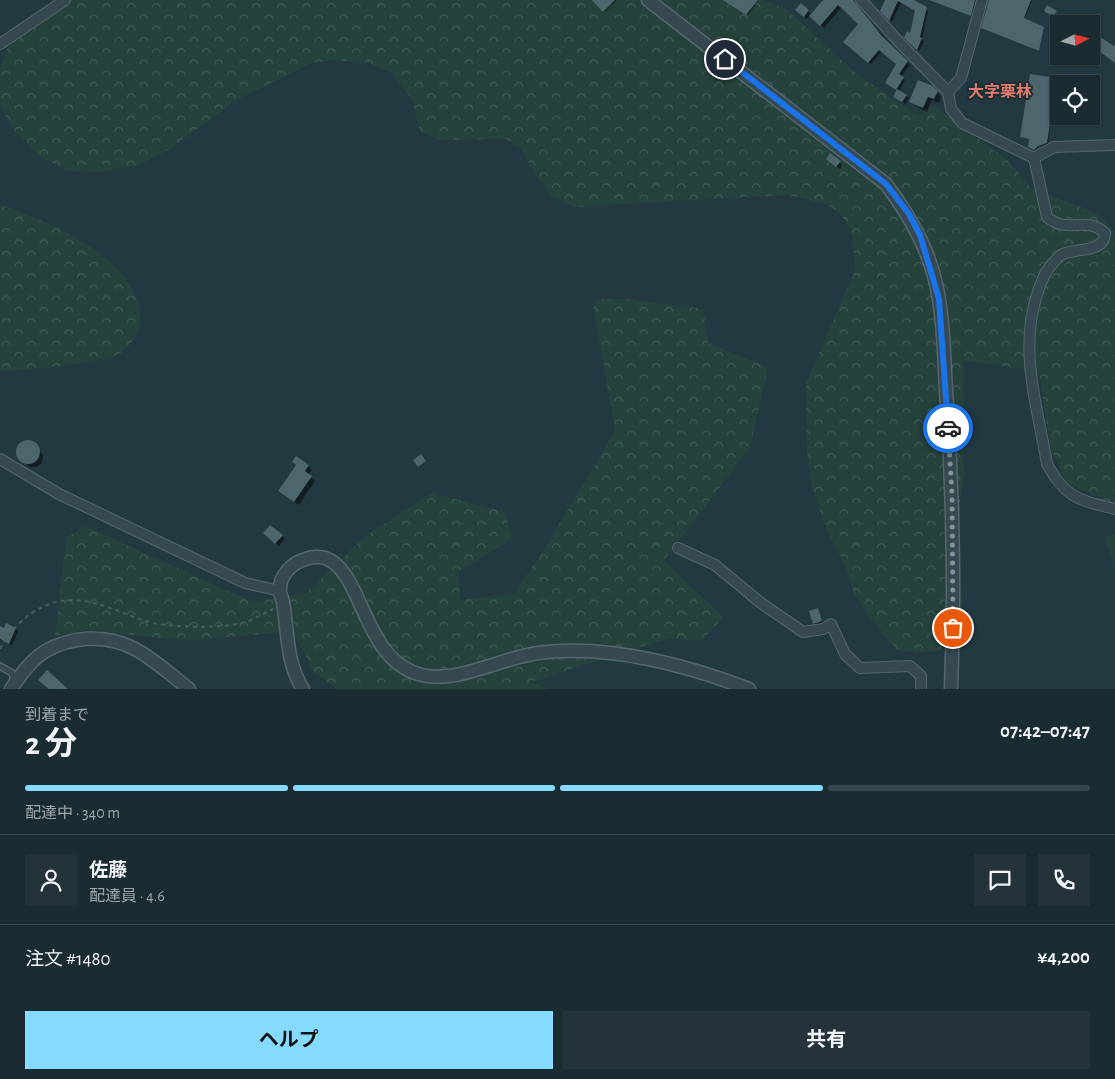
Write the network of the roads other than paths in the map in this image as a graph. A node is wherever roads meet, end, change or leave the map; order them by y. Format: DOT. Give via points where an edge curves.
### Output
graph roads {
  1 [pos="65,0"];
  2 [pos="648,0"];
  3 [pos="861,0"];
  4 [pos="982,0"];
  5 [pos="0,44"];
  6 [pos="948,92"];
  7 [pos="1115,145"];
  8 [pos="1034,158"];
  9 [pos="0,459"];
  10 [pos="1115,509"];
  11 [pos="678,548"];
  12 [pos="282,597"];
  13 [pos="0,666"];
  14 [pos="16,687"];
  15 [pos="189,689"];
  16 [pos="303,689"];
  17 [pos="749,689"];
  18 [pos="921,689"];
  19 [pos="951,689"];
  1 -- 5 [label="street"];
  2 -- 19 [label="street" via="886,184 920,235 939,299 943,351 952,494"];
  3 -- 6 [label="street"];
  4 -- 6 [label="street" via="961,78"];
  6 -- 8 [label="street" via="951,109 962,123"];
  7 -- 8 [label="street" via="1054,147"];
  8 -- 10 [label="street" via="1048,216 1061,226 1089,224 1105,233 1099,246 1061,255 1047,271 1030,321 1028,355 1047,464 1070,494 1079,500"];
  9 -- 12 [label="street" via="59,494 245,583"];
  11 -- 18 [label="street" via="715,565 803,632 823,629 831,624 845,654 860,668 910,666 921,676"];
  12 -- 16 [label="street" via="291,662"];
  12 -- 17 [label="street" via="285,573 297,561 325,558 346,577 388,655 409,670 428,676 479,669 536,653 580,650 650,661"];
  13 -- 14 [label="lane" via="12,673"];
  14 -- 15 [label="street" via="30,664 44,652 88,638 106,639 133,648"];
}
